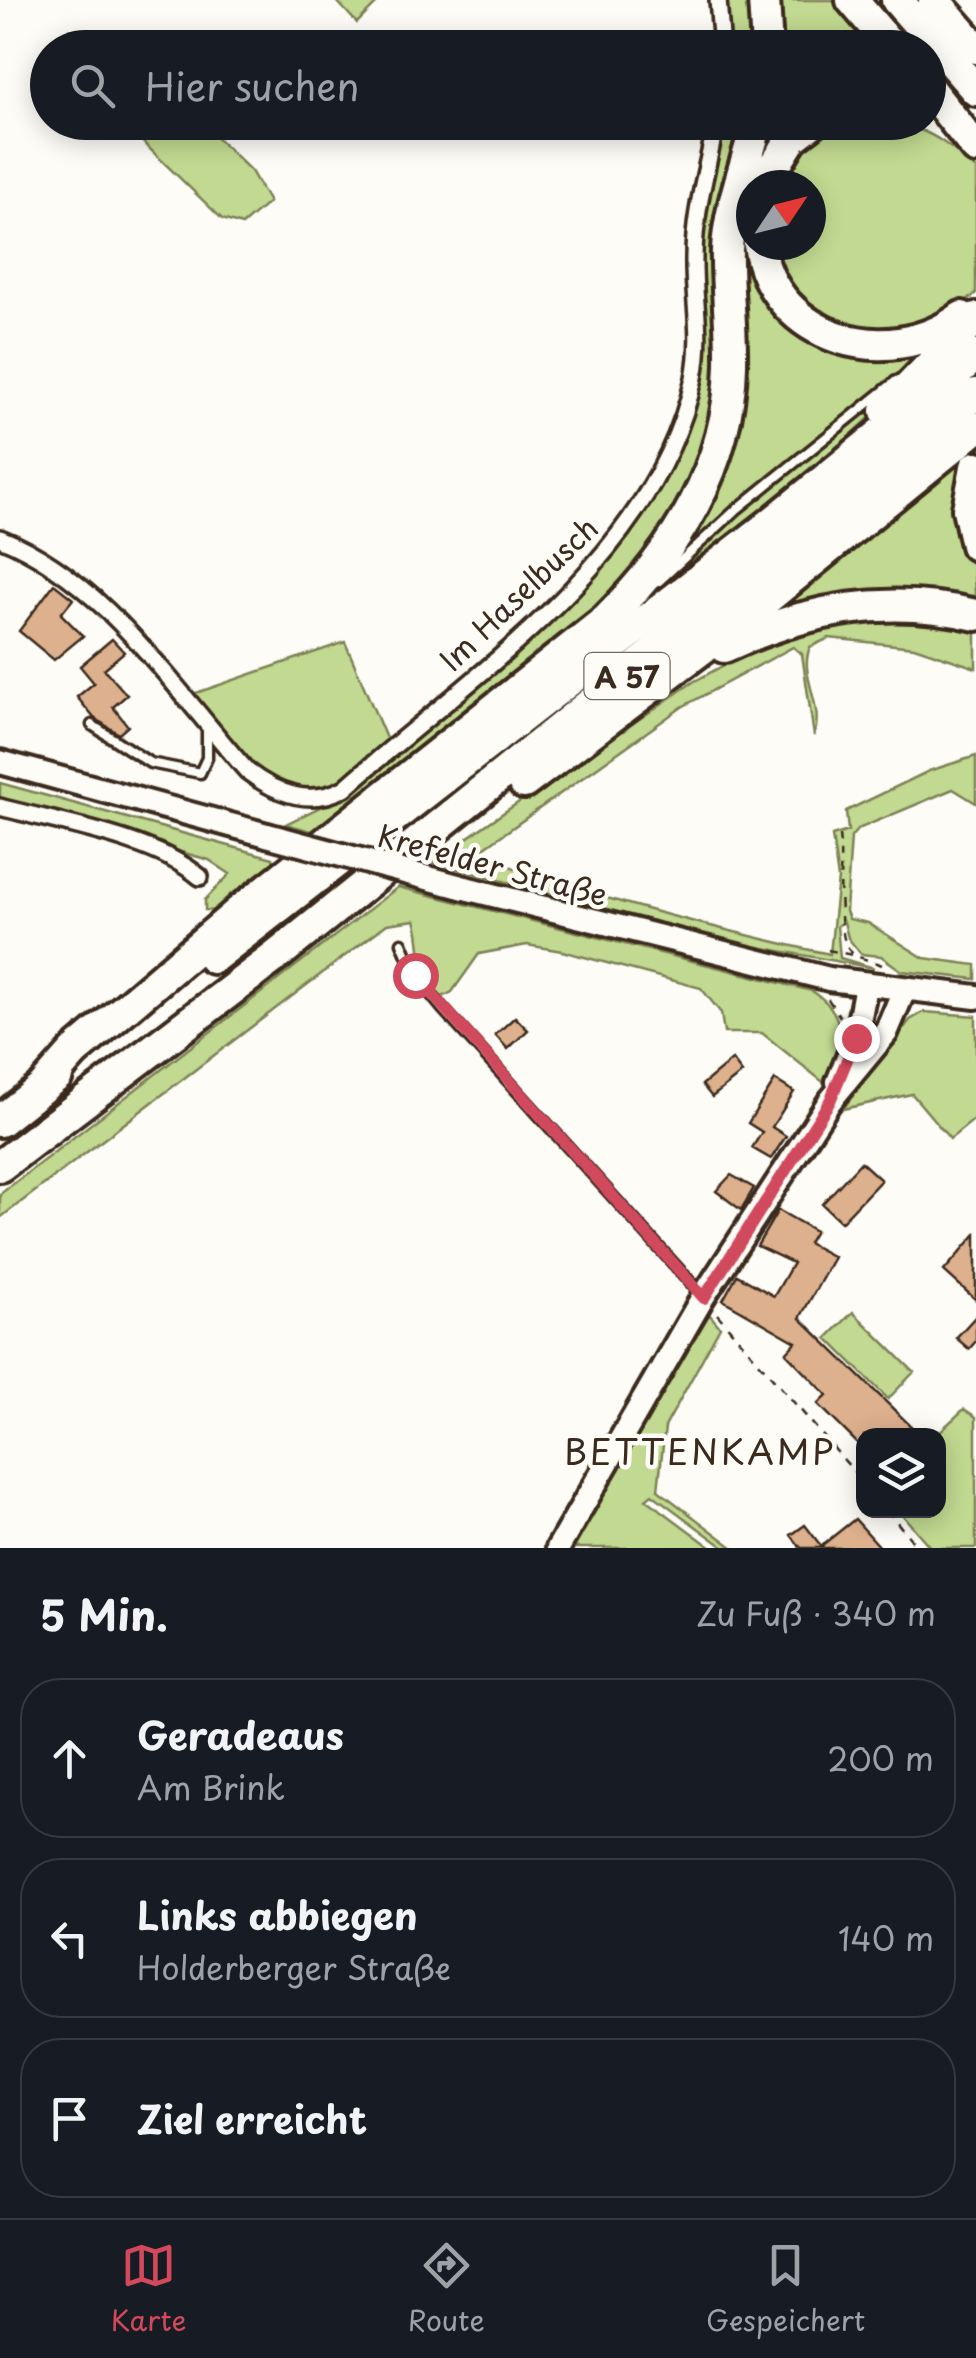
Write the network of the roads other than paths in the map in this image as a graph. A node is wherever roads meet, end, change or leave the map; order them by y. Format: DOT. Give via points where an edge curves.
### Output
graph roads {
  1 [pos="718,0"];
  2 [pos="764,0"];
  3 [pos="852,0"];
  4 [pos="897,0"];
  5 [pos="934,0"];
  6 [pos="720,30"];
  7 [pos="765,30"];
  8 [pos="878,30"];
  9 [pos="923,30"];
  10 [pos="976,48"];
  11 [pos="946,56"];
  12 [pos="976,90"];
  13 [pos="946,112"];
  14 [pos="946,128"];
  15 [pos="712,140"];
  16 [pos="754,140"];
  17 [pos="791,140"];
  18 [pos="976,152"];
  19 [pos="772,170"];
  20 [pos="764,260"];
  21 [pos="976,306"];
  22 [pos="976,318"];
  23 [pos="976,356"];
  24 [pos="931,362"];
  25 [pos="976,394"];
  26 [pos="976,428"];
  27 [pos="976,468"];
  28 [pos="769,525"];
  29 [pos="0,538"];
  30 [pos="976,545"];
  31 [pos="976,616"];
  32 [pos="606,620"];
  33 [pos="92,725"];
  34 [pos="207,726"];
  35 [pos="560,758"];
  36 [pos="0,762"];
  37 [pos="0,806"];
  38 [pos="200,876"];
  39 [pos="402,943"];
  40 [pos="276,956"];
  41 [pos="885,988"];
  42 [pos="976,997"];
  43 [pos="43,1086"];
  44 [pos="830,1101"];
  45 [pos="0,1120"];
  46 [pos="0,1166"];
  47 [pos="704,1298"];
  48 [pos="558,1548"];
  1 -- 6 [label="street"];
  2 -- 7 [label="highway"];
  3 -- 8 [label="highway"];
  4 -- 9 [label="highway"];
  5 -- 10 [label="highway"];
  11 -- 12 [label="highway"];
  13 -- 18 [label="highway"];
  14 -- 18 [label="highway"];
  15 -- 34 [label="street, Im Haselbusch" via="696,220 700,318 693,382 656,478 592,570 329,797 268,787"];
  16 -- 32 [label="highway" via="727,247 731,369 711,471 672,545"];
  17 -- 19 [label="highway"];
  20 -- 21 [label="highway" via="783,301 802,320 872,346 926,338"];
  22 -- 24 [label="highway"];
  23 -- 28 [label="highway, A 57"];
  24 -- 28 [label="highway"];
  24 -- 32 [label="lane" via="858,408"];
  25 -- 40 [label="highway, A 57"];
  26 -- 35 [label="highway"];
  27 -- 30 [label="highway" via="968,509"];
  28 -- 43 [label="highway, A 57" via="323,876"];
  29 -- 34 [label="street" via="29,549 109,615"];
  31 -- 35 [label="highway" via="891,604 780,624 724,646"];
  32 -- 43 [label="highway" via="241,910"];
  33 -- 34 [label="lane" via="150,763 200,773"];
  35 -- 40 [label="highway"];
  36 -- 41 [label="main road, Krefelder Straße, bridge" via="700,949"];
  37 -- 38 [label="street" via="145,849"];
  39 -- 47 [label="lane" via="415,975 443,1009"];
  40 -- 46 [label="highway, A 57"];
  41 -- 42 [label="main road, Krefelder Straße"];
  41 -- 44 [label="main road"];
  41 -- 44 [label="main road" via="886,1033"];
  43 -- 45 [label="highway, A 57"];
  44 -- 47 [label="main road"];
  47 -- 48 [label="main road"];
}
